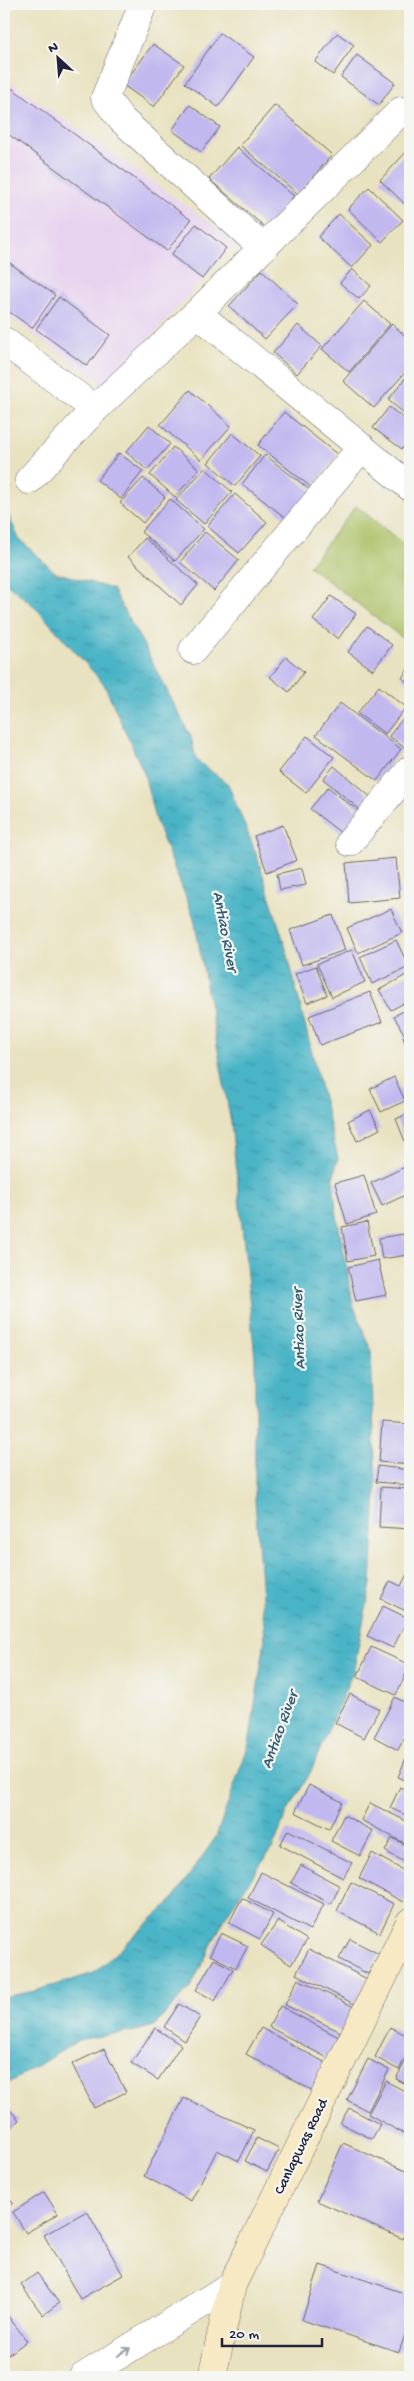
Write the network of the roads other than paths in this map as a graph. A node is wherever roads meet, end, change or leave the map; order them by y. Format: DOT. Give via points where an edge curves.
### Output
graph roads {
  1 [pos="143,4"];
  2 [pos="401,112"];
  3 [pos="262,248"];
  4 [pos="197,313"];
  5 [pos="4,341"];
  6 [pos="95,409"];
  7 [pos="362,447"];
  8 [pos="29,480"];
  9 [pos="410,487"];
  10 [pos="193,650"];
  11 [pos="410,770"];
  12 [pos="350,842"];
  13 [pos="410,1922"];
  14 [pos="232,2285"];
  15 [pos="83,2377"];
  16 [pos="212,2377"];
  1 -- 3 [label="street" via="105,98 122,120"];
  2 -- 3 [label="street"];
  3 -- 4 [label="street"];
  4 -- 6 [label="street"];
  4 -- 7 [label="street"];
  5 -- 6 [label="street"];
  6 -- 8 [label="street"];
  7 -- 9 [label="street"];
  7 -- 10 [label="street"];
  11 -- 12 [label="street"];
  13 -- 14 [label="street, Canlapwas Road"];
  15 -- 14 [label="street, one-way"];
  14 -- 16 [label="street, Canlapwas Road"];
}
